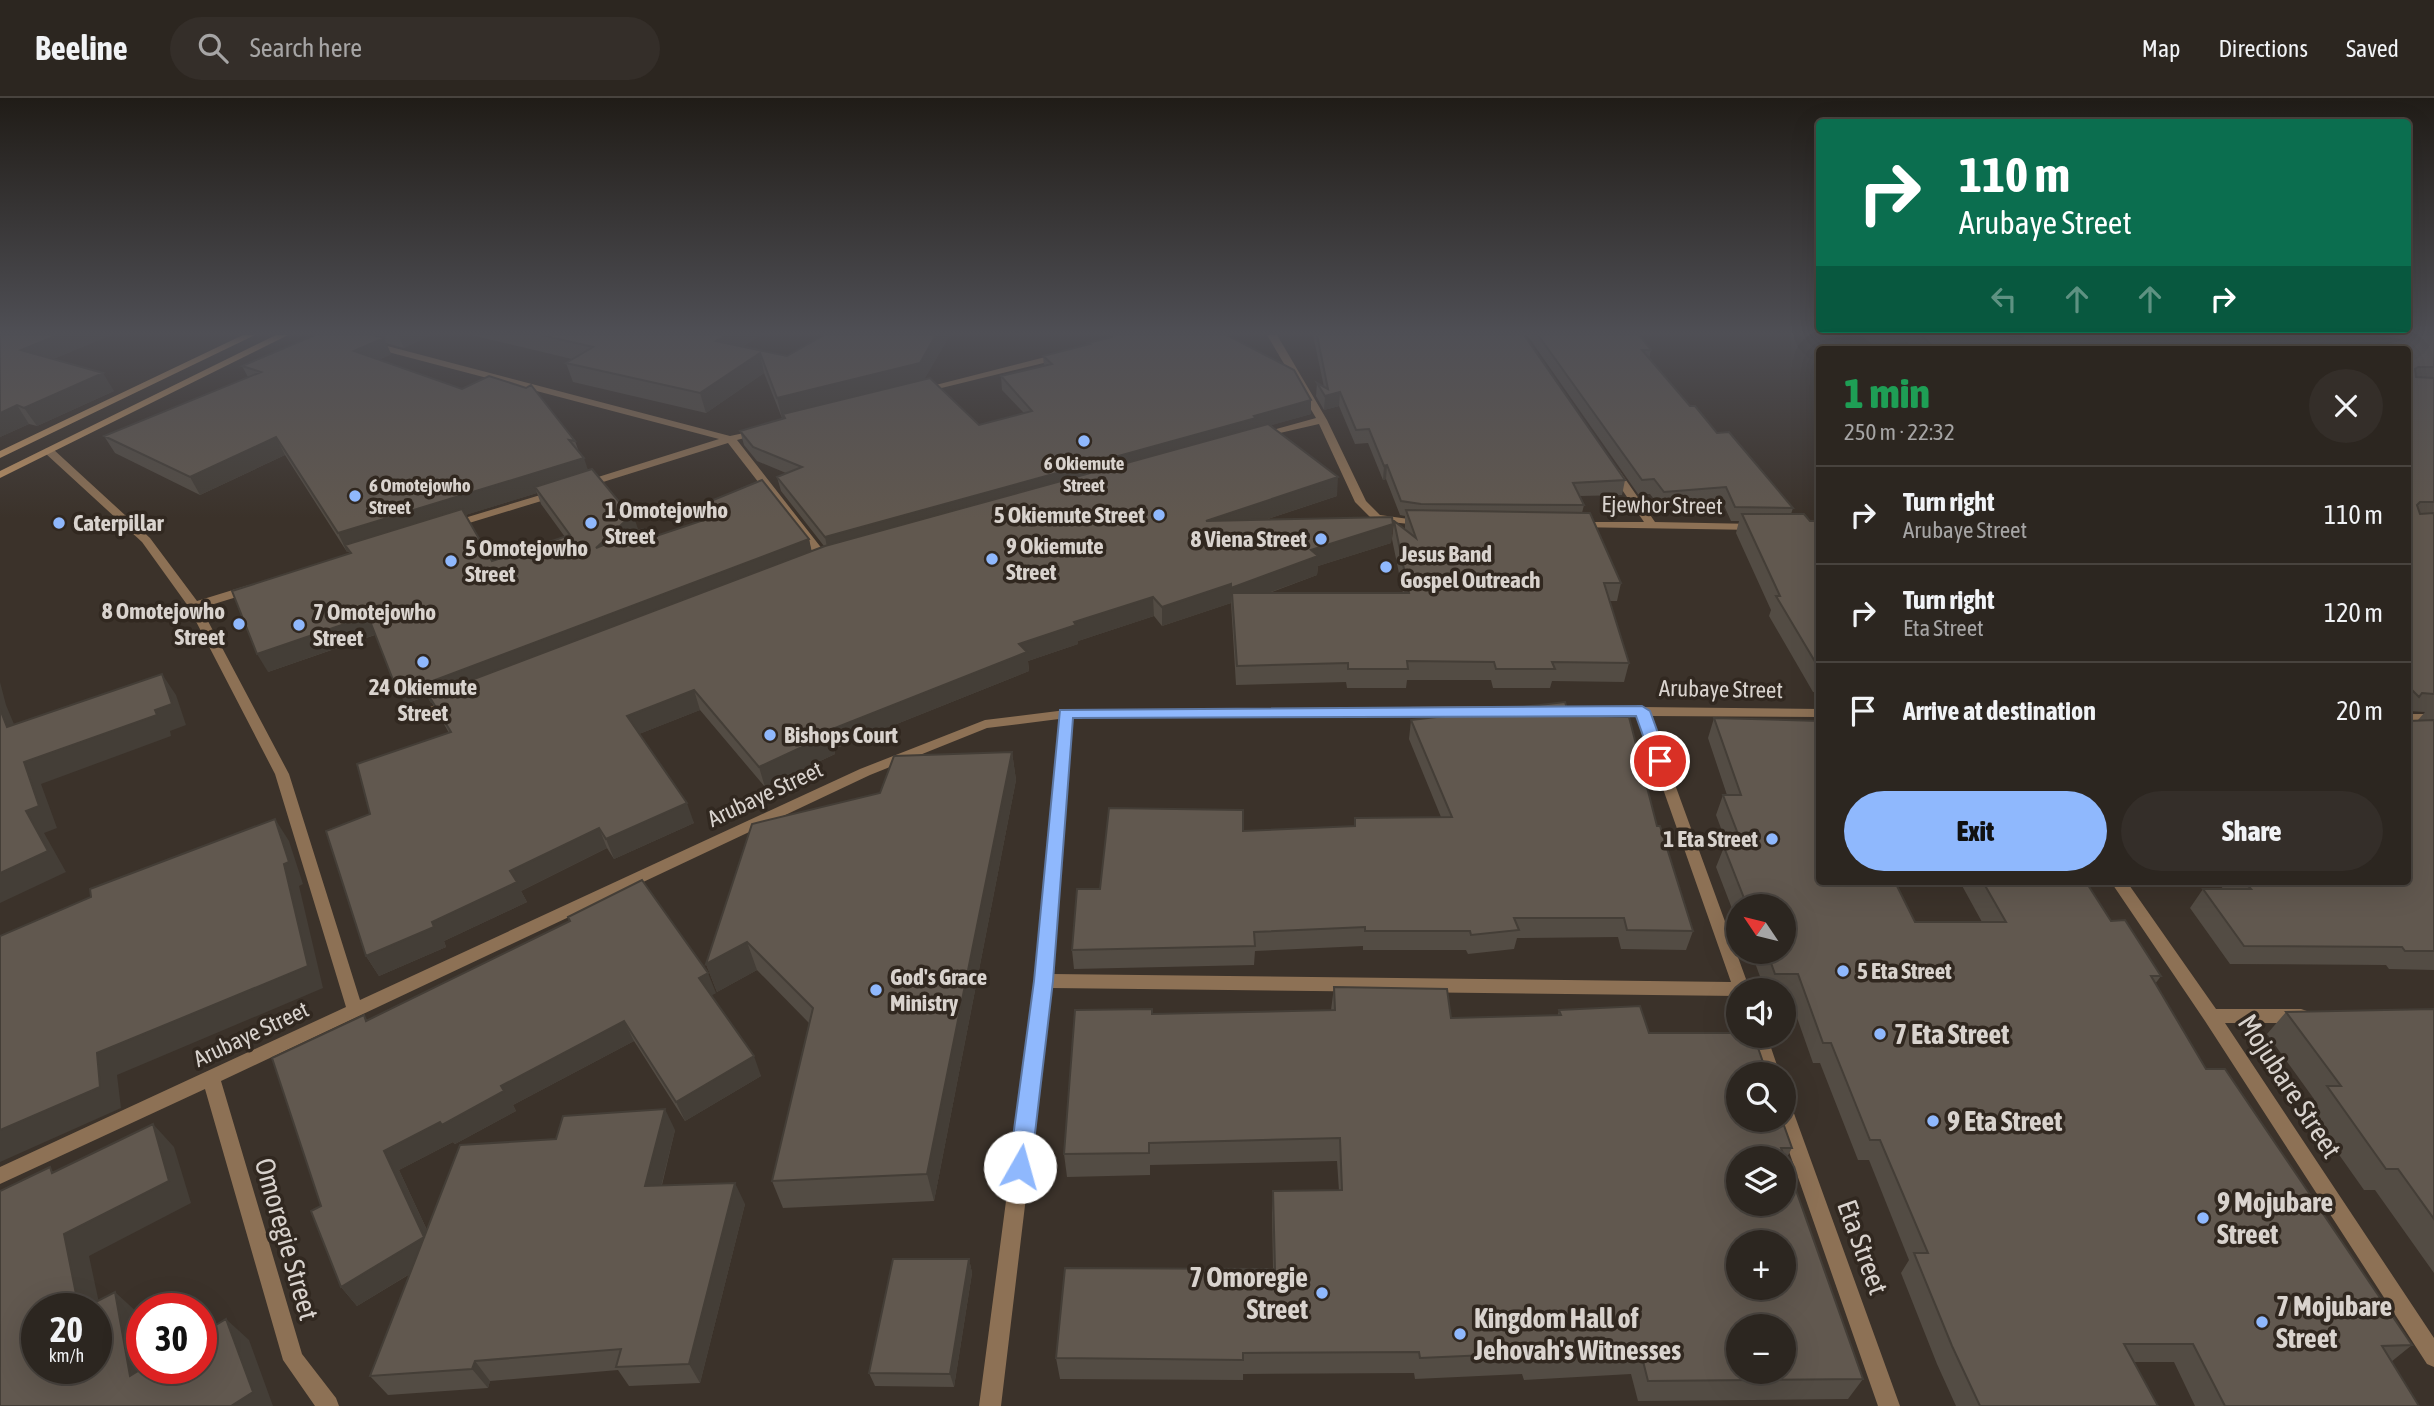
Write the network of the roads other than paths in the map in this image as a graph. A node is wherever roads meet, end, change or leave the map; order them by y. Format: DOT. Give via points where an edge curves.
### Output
graph roads {
  1 [pos="123,396"];
  2 [pos="160,396"];
  3 [pos="567,396"];
  4 [pos="1308,396"];
  5 [pos="1322,420"];
  6 [pos="776,426"];
  7 [pos="730,439"];
  8 [pos="1254,439"];
  9 [pos="49,451"];
  10 [pos="0,455"];
  11 [pos="1605,458"];
  12 [pos="0,475"];
  13 [pos="577,487"];
  14 [pos="564,491"];
  15 [pos="1432,524"];
  16 [pos="1569,525"];
  17 [pos="1651,525"];
  18 [pos="1774,527"];
  19 [pos="445,528"];
  20 [pos="837,556"];
  21 [pos="824,559"];
  22 [pos="811,564"];
  23 [pos="260,585"];
  24 [pos="194,606"];
  25 [pos="467,697"];
  26 [pos="1642,711"];
  27 [pos="429,712"];
  28 [pos="1066,713"];
  29 [pos="1816,713"];
  30 [pos="2411,718"];
  31 [pos="2434,718"];
  32 [pos="2121,885"];
  33 [pos="1737,978"];
  34 [pos="1043,981"];
  35 [pos="1726,990"];
  36 [pos="355,1010"];
  37 [pos="2211,1016"];
  38 [pos="2323,1016"];
  39 [pos="211,1078"];
  40 [pos="1792,1132"];
  41 [pos="0,1176"];
  42 [pos="2434,1357"];
  43 [pos="328,1406"];
  44 [pos="990,1406"];
  45 [pos="1889,1406"];
  1 -- 10 [label="main road"];
  2 -- 9 [label="main road"];
  3 -- 7 [label="street"];
  4 -- 5 [label="street"];
  5 -- 8 [label="street"];
  5 -- 15 [label="street" via="1361,502 1377,518"];
  6 -- 7 [label="street"];
  7 -- 13 [label="street"];
  7 -- 21 [label="street"];
  9 -- 12 [label="main road"];
  9 -- 24 [label="street" via="146,540"];
  11 -- 17 [label="street"];
  14 -- 19 [label="street"];
  16 -- 17 [label="street, Ejewhor Street"];
  17 -- 18 [label="street, Ejewhor Street"];
  20 -- 21 [label="street"];
  21 -- 22 [label="street"];
  23 -- 24 [label="street"];
  24 -- 36 [label="street" via="282,774"];
  25 -- 27 [label="street"];
  26 -- 28 [label="street, Arubaye Street"];
  26 -- 29 [label="street, Arubaye Street"];
  26 -- 33 [label="street"];
  28 -- 34 [label="street"];
  28 -- 36 [label="street, Arubaye Street" via="985,724 866,772"];
  30 -- 31 [label="street"];
  32 -- 37 [label="street, Mojubare Street"];
  34 -- 35 [label="street"];
  34 -- 44 [label="street"];
  36 -- 39 [label="street, Arubaye Street"];
  37 -- 38 [label="street"];
  37 -- 42 [label="street, Mojubare Street"];
  39 -- 41 [label="street, Arubaye Street"];
  39 -- 43 [label="street, Omoregie Street" via="293,1360"];
  40 -- 45 [label="street, Eta Street"];
}
